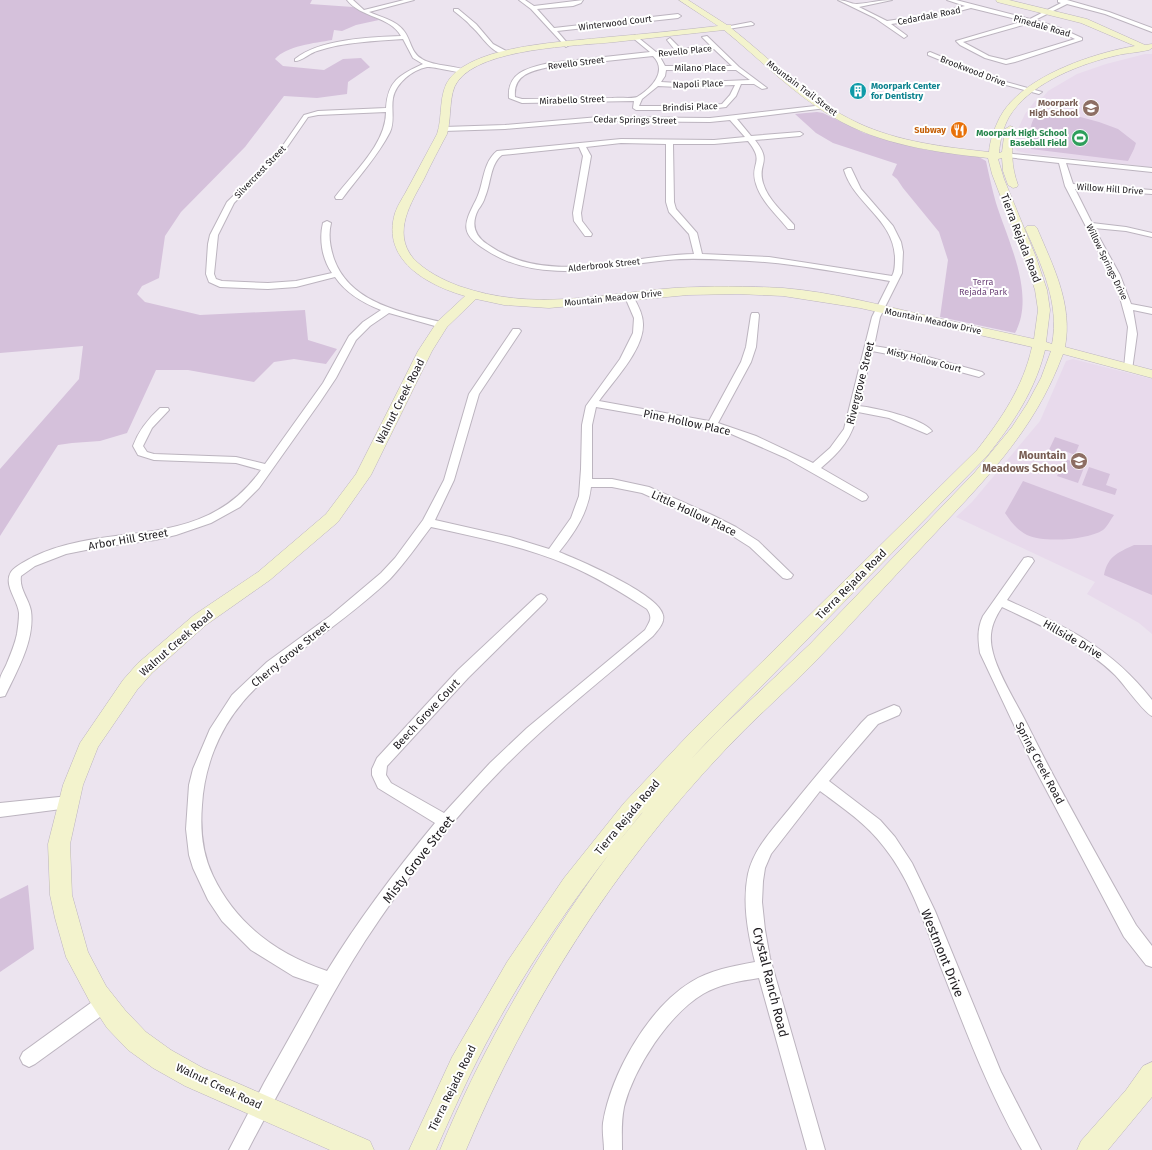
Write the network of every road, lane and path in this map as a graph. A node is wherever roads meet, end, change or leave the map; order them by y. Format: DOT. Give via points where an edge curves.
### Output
graph roads {
  1 [pos="350,0"];
  2 [pos="411,0"];
  3 [pos="522,0"];
  4 [pos="580,0"];
  5 [pos="683,0"];
  6 [pos="686,0"];
  7 [pos="840,0"];
  8 [pos="889,0"];
  9 [pos="950,0"];
  10 [pos="1000,0"];
  11 [pos="1005,0"];
  12 [pos="1057,0"];
  13 [pos="1067,2"];
  14 [pos="854,6"];
  15 [pos="971,6"];
  16 [pos="533,8"];
  17 [pos="456,10"];
  18 [pos="364,11"];
  19 [pos="1049,11"];
  20 [pos="678,16"];
  21 [pos="1030,21"];
  22 [pos="886,23"];
  23 [pos="751,24"];
  24 [pos="726,27"];
  25 [pos="553,30"];
  26 [pos="1152,30"];
  27 [pos="904,36"];
  28 [pos="405,37"];
  29 [pos="635,37"];
  30 [pos="704,37"];
  31 [pos="670,40"];
  32 [pos="566,45"];
  33 [pos="716,47"];
  34 [pos="1150,48"];
  35 [pos="679,51"];
  36 [pos="506,53"];
  37 [pos="654,54"];
  38 [pos="930,54"];
  39 [pos="297,60"];
  40 [pos="428,64"];
  41 [pos="664,68"];
  42 [pos="737,68"];
  43 [pos="463,71"];
  44 [pos="755,82"];
  45 [pos="657,84"];
  46 [pos="738,84"];
  47 [pos="764,88"];
  48 [pos="1034,91"];
  49 [pos="512,92"];
  50 [pos="639,99"];
  51 [pos="824,107"];
  52 [pos="636,108"];
  53 [pos="389,110"];
  54 [pos="637,119"];
  55 [pos="733,119"];
  56 [pos="444,129"];
  57 [pos="800,134"];
  58 [pos="750,139"];
  59 [pos="669,141"];
  60 [pos="581,144"];
  61 [pos="998,154"];
  62 [pos="1062,161"];
  63 [pos="848,170"];
  64 [pos="1152,170"];
  65 [pos="1069,186"];
  66 [pos="1152,192"];
  67 [pos="339,197"];
  68 [pos="327,223"];
  69 [pos="1089,225"];
  70 [pos="791,227"];
  71 [pos="588,234"];
  72 [pos="1152,234"];
  73 [pos="699,257"];
  74 [pos="337,274"];
  75 [pos="895,278"];
  76 [pos="474,294"];
  77 [pos="628,297"];
  78 [pos="1128,306"];
  79 [pos="880,309"];
  80 [pos="388,310"];
  81 [pos="1152,311"];
  82 [pos="755,315"];
  83 [pos="442,325"];
  84 [pos="516,331"];
  85 [pos="1049,347"];
  86 [pos="869,348"];
  87 [pos="1129,368"];
  88 [pos="979,374"];
  89 [pos="1152,374"];
  90 [pos="593,403"];
  91 [pos="855,409"];
  92 [pos="164,410"];
  93 [pos="712,425"];
  94 [pos="927,431"];
  95 [pos="267,468"];
  96 [pos="814,468"];
  97 [pos="587,483"];
  98 [pos="862,497"];
  99 [pos="428,522"];
  100 [pos="551,554"];
  101 [pos="1028,561"];
  102 [pos="787,575"];
  103 [pos="541,599"];
  104 [pos="999,601"];
  105 [pos="0,692"];
  106 [pos="894,710"];
  107 [pos="1152,710"];
  108 [pos="819,782"];
  109 [pos="69,802"];
  110 [pos="0,810"];
  111 [pos="446,822"];
  112 [pos="1152,959"];
  113 [pos="765,968"];
  114 [pos="331,981"];
  115 [pos="105,1003"];
  116 [pos="29,1058"];
  117 [pos="1152,1075"];
  118 [pos="261,1106"];
  119 [pos="238,1150"];
  120 [pos="362,1150"];
  121 [pos="422,1150"];
  122 [pos="453,1150"];
  123 [pos="613,1150"];
  124 [pos="816,1150"];
  125 [pos="1032,1150"];
  126 [pos="1090,1150"];
  1 -- 18 [label="street"];
  2 -- 18 [label="street"];
  3 -- 16 [label="street"];
  4 -- 16 [label="street" via="573,4"];
  5 -- 24 [label="street, Mountain Trail Street"];
  6 -- 24 [label="street, Mountain Trail Street"];
  7 -- 14 [label="street"];
  8 -- 14 [label="street"];
  9 -- 15 [label="street, Pinedale Road"];
  10 -- 19 [label="street"];
  11 -- 19 [label="street"];
  12 -- 13 [label="street"];
  13 -- 19 [label="street"];
  13 -- 26 [label="street" via="1118,16"];
  14 -- 22 [label="street"];
  15 -- 21 [label="street, Pinedale Road"];
  15 -- 22 [label="street, Cedardale Road" via="935,16"];
  16 -- 25 [label="street"];
  17 -- 36 [label="street" via="474,25 491,45"];
  18 -- 28 [label="street" via="397,26"];
  19 -- 21 [label="street"];
  19 -- 34 [label="street" via="1099,27"];
  20 -- 25 [label="street, Winterwood Court"];
  21 -- 21 [label="street, Pinedale Road" via="960,41 960,43 996,61 1004,62 1079,40 1079,37 1069,33"];
  22 -- 27 [label="street"];
  23 -- 24 [label="street, Mountain Meadow Drive"];
  24 -- 29 [label="street, Mountain Meadow Drive"];
  24 -- 51 [label="street, Mountain Trail Street"];
  24 -- 61 [label="street, Mountain Trail Street" via="859,121 911,139"];
  25 -- 32 [label="street"];
  28 -- 39 [label="street" via="334,46 302,55"];
  28 -- 40 [label="street" via="412,54"];
  29 -- 32 [label="street, Mountain Meadow Drive"];
  29 -- 37 [label="street"];
  30 -- 33 [label="street"];
  31 -- 35 [label="street"];
  32 -- 36 [label="street, Mountain Meadow Drive"];
  33 -- 35 [label="street, Revello Place"];
  33 -- 42 [label="street"];
  34 -- 48 [label="street, Tierra Rejada Road" via="1119,52 1082,64 1060,73"];
  35 -- 37 [label="street, Revello Place"];
  36 -- 43 [label="street, Mountain Meadow Drive"];
  37 -- 41 [label="street"];
  37 -- 49 [label="street, Revello Street" via="541,67 516,78"];
  38 -- 48 [label="street, Brookwood Drive" via="993,80"];
  40 -- 43 [label="street"];
  40 -- 53 [label="street" via="405,76 393,86"];
  41 -- 42 [label="street, Milano Place"];
  41 -- 45 [label="street" via="663,76"];
  42 -- 44 [label="street"];
  43 -- 56 [label="street, Mountain Meadow Drive" via="449,88"];
  44 -- 46 [label="street"];
  44 -- 47 [label="street"];
  45 -- 46 [label="street, Napoli Place"];
  45 -- 50 [label="street"];
  46 -- 52 [label="street, Brindisi Place" via="733,96 724,106"];
  48 -- 61 [label="street, Tierra Rejada Road" via="1017,100 1002,120 999,128"];
  49 -- 50 [label="street, Mirabello Street" via="512,98 522,101"];
  50 -- 52 [label="street"];
  51 -- 55 [label="street, Cedar Springs Street"];
  51 -- 61 [label="street, Mountain Trail Street" via="858,127 896,140 938,149"];
  52 -- 54 [label="street"];
  53 -- 67 [label="street" via="389,126 386,133 363,168"];
  53 -- 74 [label="street, Silvercrest Street" via="318,113 304,117 281,152 231,202 214,235 210,274 215,283 282,285"];
  54 -- 55 [label="street, Cedar Springs Street"];
  54 -- 56 [label="street, Cedar Springs Street"];
  55 -- 58 [label="street"];
  56 -- 76 [label="street, Mountain Meadow Drive" via="401,212 397,222 397,237 403,253 423,272"];
  57 -- 58 [label="street, Alderbrook Street"];
  58 -- 59 [label="street, Alderbrook Street" via="714,142"];
  58 -- 70 [label="street" via="761,155 758,177 762,192"];
  59 -- 60 [label="street, Alderbrook Street" via="628,140"];
  59 -- 73 [label="street" via="672,210 693,233"];
  60 -- 71 [label="street" via="586,152 586,163 577,213 578,221"];
  60 -- 73 [label="street, Alderbrook Street" via="503,153 494,157 480,200 471,218 471,232 475,238 488,250 501,257 548,269 586,268 668,258"];
  61 -- 62 [label="street, Mountain Trail Street"];
  61 -- 85 [label="street, Tierra Rejada Road" via="994,162 999,181 1040,288 1044,308 1042,336"];
  62 -- 64 [label="street, Mountain Trail Street"];
  62 -- 65 [label="street, Willow Springs Drive"];
  63 -- 75 [label="street, Rivergrove Street" via="856,188 885,219 896,239 900,256"];
  65 -- 66 [label="street, Willow Hill Drive"];
  65 -- 69 [label="street, Willow Springs Drive"];
  68 -- 74 [label="street" via="325,231 328,256"];
  69 -- 72 [label="street" via="1126,228"];
  69 -- 78 [label="street, Willow Springs Drive"];
  73 -- 75 [label="street, Alderbrook Street" via="773,260"];
  74 -- 80 [label="street" via="354,292"];
  75 -- 79 [label="street, Rivergrove Street"];
  76 -- 77 [label="street, Mountain Meadow Drive" via="519,303 549,304"];
  76 -- 83 [label="street, Walnut Creek Road"];
  77 -- 79 [label="street, Mountain Meadow Drive" via="698,290 765,291 816,296"];
  77 -- 90 [label="street" via="638,315 637,335"];
  78 -- 81 [label="street"];
  78 -- 87 [label="street, Willow Springs Drive" via="1132,320"];
  79 -- 85 [label="street, Mountain Meadow Drive"];
  79 -- 86 [label="street, Rivergrove Street"];
  80 -- 83 [label="street"];
  80 -- 95 [label="street, Arbor Hill Street" via="353,337 329,382"];
  82 -- 93 [label="street" via="751,347 746,362"];
  83 -- 109 [label="street, Walnut Creek Road" via="425,351 363,475 332,518 269,572 200,620 140,673 90,743"];
  84 -- 99 [label="street, Cherry Grove Street" via="474,394 449,480"];
  85 -- 87 [label="street, Mountain Meadow Drive"];
  85 -- 121 [label="street, Tierra Rejada Road" via="1018,405 982,453 699,737 630,810 572,885 515,970 484,1023"];
  85 -- 122 [label="street, Tierra Rejada Road" via="1048,377 1033,409 1018,432 815,650 719,743 650,819 614,866 539,977 486,1076"];
  86 -- 88 [label="street, Misty Hollow Court" via="910,355"];
  86 -- 91 [label="street, Rivergrove Street"];
  87 -- 89 [label="street, Mountain Meadow Drive"];
  90 -- 93 [label="street, Pine Hollow Place"];
  90 -- 97 [label="street" via="587,428"];
  91 -- 94 [label="street" via="866,409 899,418"];
  91 -- 96 [label="street, Rivergrove Street" via="844,439"];
  92 -- 95 [label="street" via="150,422 139,441 138,449 143,455 236,460"];
  93 -- 96 [label="street, Pine Hollow Place" via="776,448"];
  95 -- 105 [label="street, Arbor Hill Street" via="257,483 237,503 198,523 158,535 75,548 43,557 16,574 24,613 23,634"];
  96 -- 98 [label="street, Pine Hollow Place"];
  97 -- 100 [label="street" via="578,518"];
  97 -- 102 [label="street, Little Hollow Place" via="612,483 645,490 708,518 754,544"];
  99 -- 100 [label="street"];
  99 -- 114 [label="street, Cherry Grove Street" via="385,576 272,666 236,699 215,733 196,785 193,829 197,855 206,882 228,916 257,944 299,970"];
  100 -- 111 [label="street, Misty Grove Street" via="590,570 641,599 654,608 656,625 523,740"];
  101 -- 104 [label="street, Spring Creek Road"];
  103 -- 111 [label="street, Beech Grove Court" via="464,674 379,768 379,779 386,787"];
  104 -- 107 [label="street, Hillside Drive" via="1042,621 1099,653 1128,678"];
  104 -- 112 [label="street, Spring Creek Road" via="989,616 984,635 986,653 993,670 1037,759 1130,931"];
  106 -- 108 [label="street" via="873,720"];
  108 -- 113 [label="street, Crystal Ranch Road" via="760,858 754,886 755,916"];
  108 -- 125 [label="street, Westmont Drive" via="879,829 908,871 1003,1097"];
  109 -- 110 [label="street"];
  109 -- 115 [label="street, Walnut Creek Road" via="59,844 61,895 78,957"];
  111 -- 114 [label="street, Misty Grove Street" via="399,879"];
  113 -- 123 [label="street" via="720,978 700,987 675,1006 658,1025 622,1087 612,1126"];
  113 -- 124 [label="street, Crystal Ranch Road"];
  114 -- 118 [label="street, Misty Grove Street"];
  115 -- 116 [label="street"];
  115 -- 118 [label="street, Walnut Creek Road" via="137,1041 162,1059 194,1077"];
  117 -- 126 [label="street" via="1135,1100"];
  118 -- 119 [label="street, Misty Grove Street"];
  118 -- 120 [label="street, Walnut Creek Road"];
}
